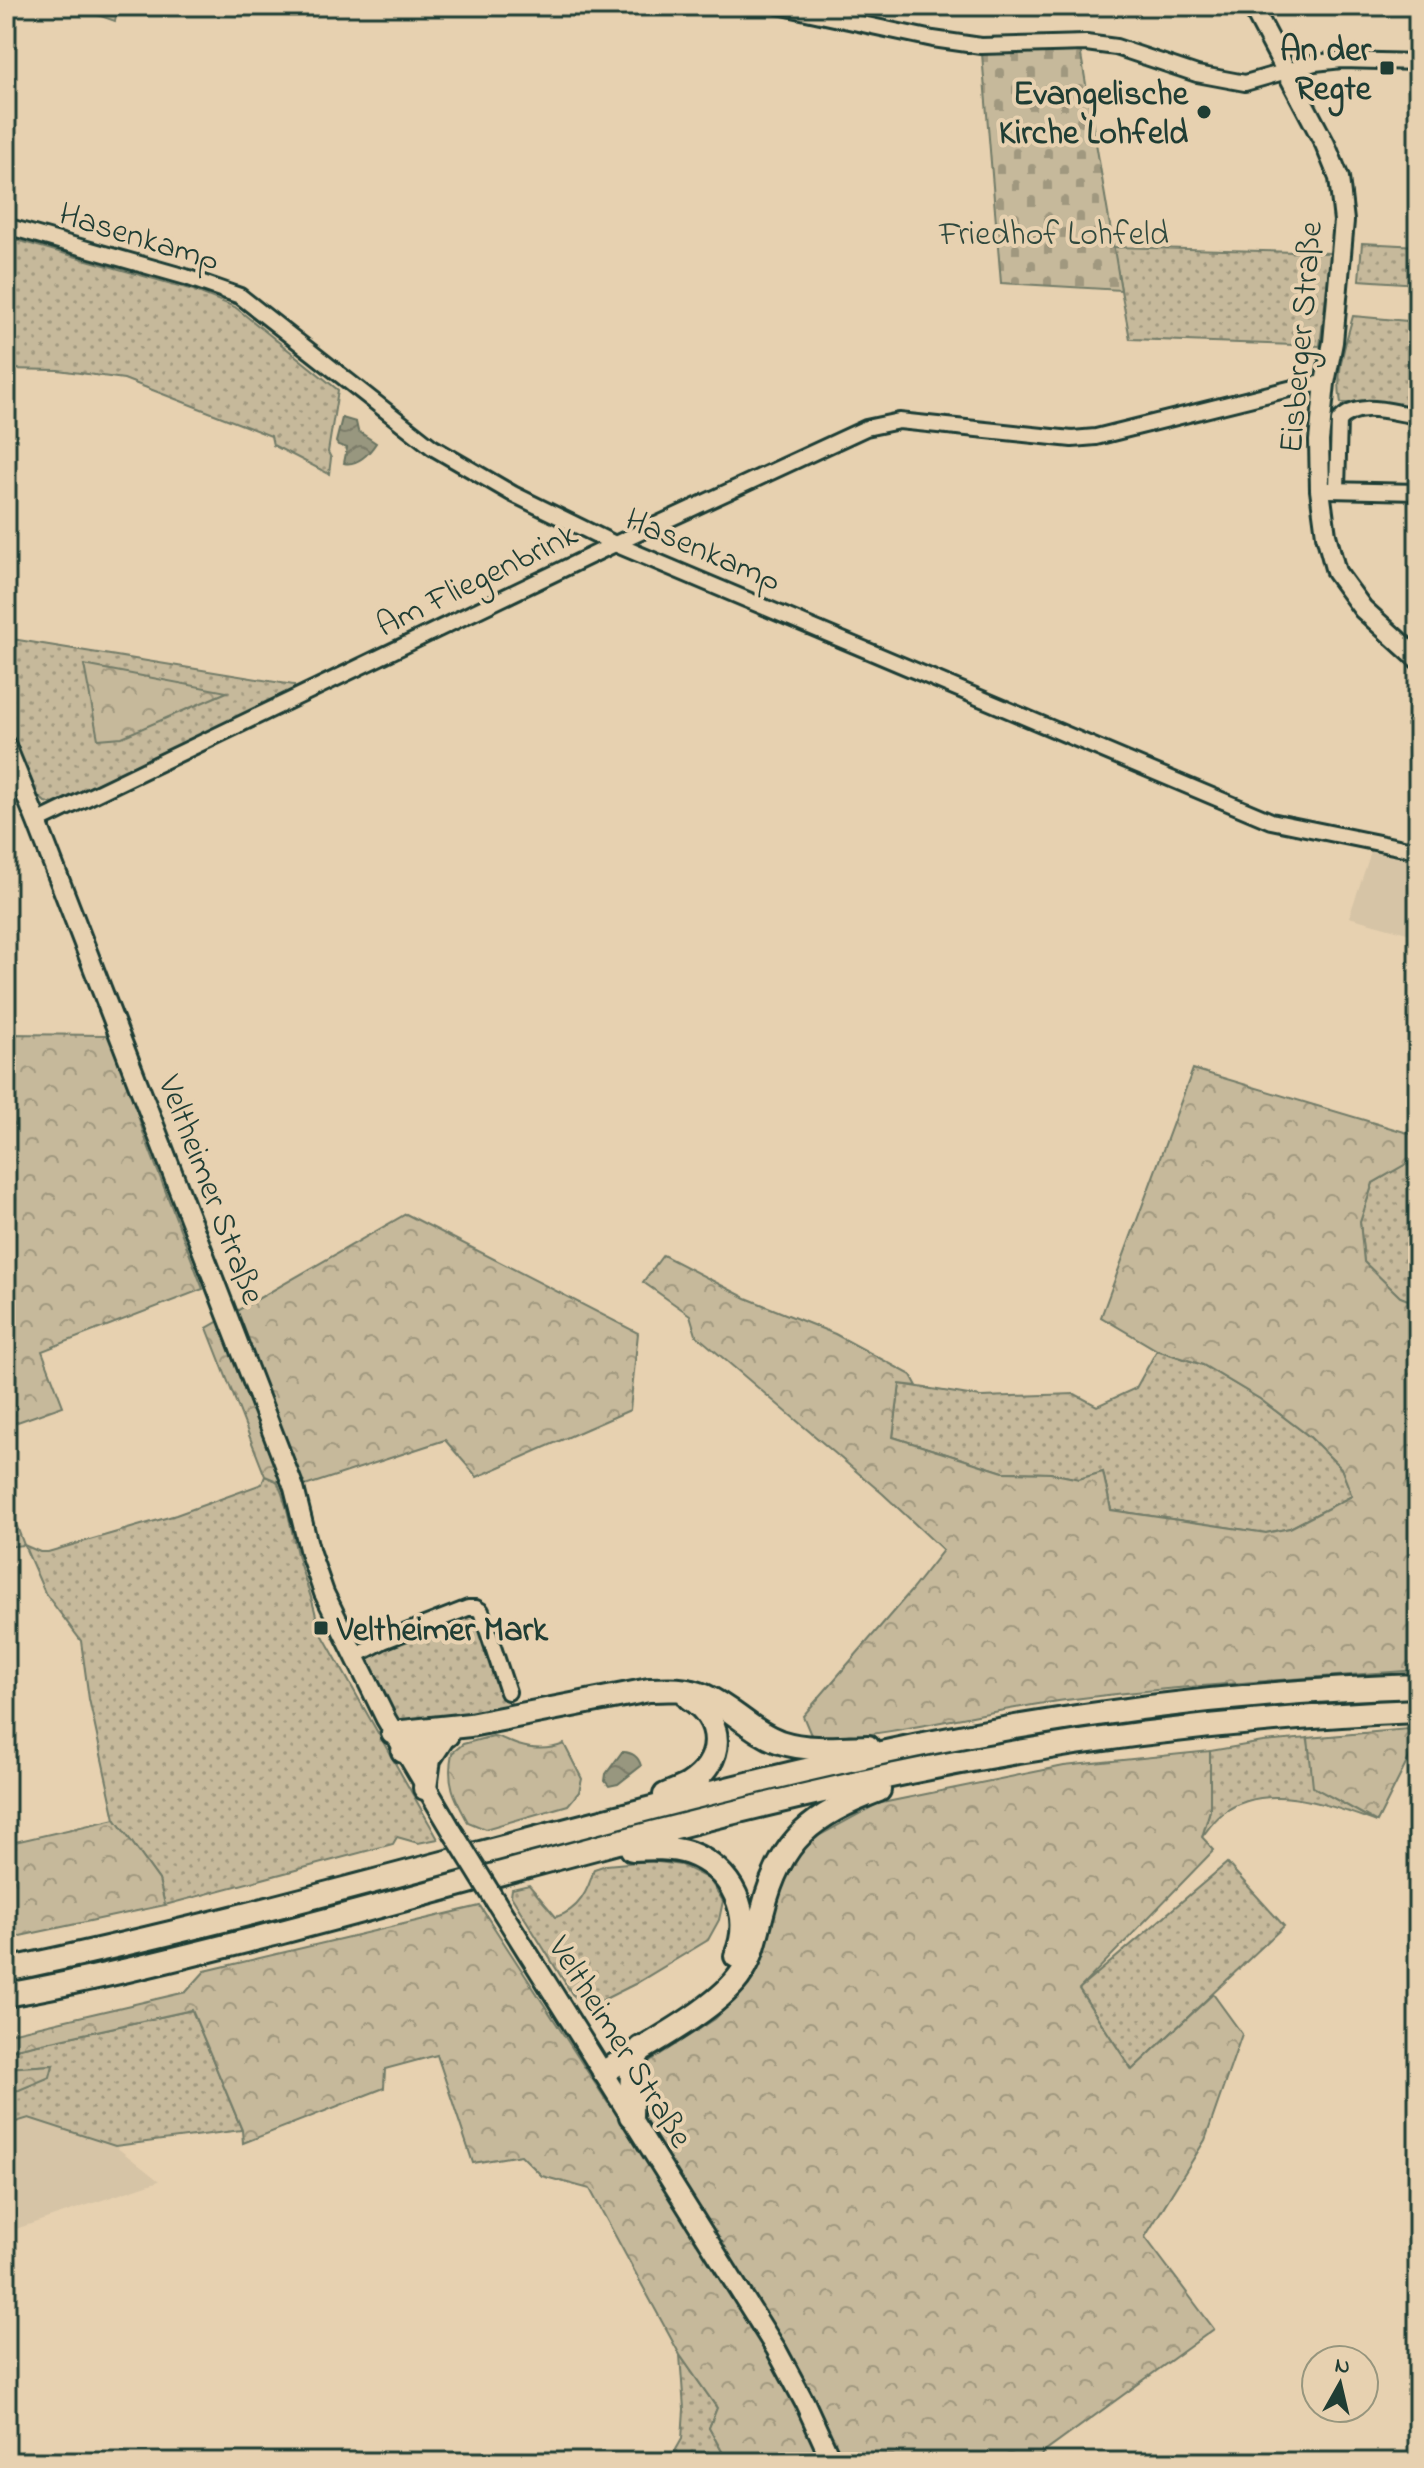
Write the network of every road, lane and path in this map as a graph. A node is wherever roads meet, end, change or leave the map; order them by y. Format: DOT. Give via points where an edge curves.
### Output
graph roads {
  1 [pos="778,6"];
  2 [pos="1252,6"];
  3 [pos="1418,62"];
  4 [pos="1288,71"];
  5 [pos="6,226"];
  6 [pos="1325,383"];
  7 [pos="1418,416"];
  8 [pos="1328,489"];
  9 [pos="1418,492"];
  10 [pos="615,544"];
  11 [pos="1418,659"];
  12 [pos="6,746"];
  13 [pos="37,822"];
  14 [pos="1418,851"];
  15 [pos="355,1656"];
  16 [pos="1418,1686"];
  17 [pos="649,1690"];
  18 [pos="508,1692"];
  19 [pos="1418,1711"];
  20 [pos="470,1725"];
  21 [pos="444,1736"];
  22 [pos="398,1742"];
  23 [pos="913,1746"];
  24 [pos="934,1768"];
  25 [pos="425,1788"];
  26 [pos="596,1824"];
  27 [pos="595,1850"];
  28 [pos="6,1970"];
  29 [pos="6,1995"];
  30 [pos="641,2048"];
  31 [pos="600,2065"];
  32 [pos="631,2116"];
  33 [pos="832,2462"];
  1 -- 4 [label="street" via="981,46 1116,47 1197,74 1245,83"];
  2 -- 4 [label="main road, Eisberger Straße"];
  3 -- 4 [label="street" via="1342,60"];
  4 -- 6 [label="main road, Eisberger Straße" via="1339,178 1344,221"];
  5 -- 10 [label="street, Hasenkamp" via="240,296 432,447"];
  6 -- 8 [label="main road, Eisberger Straße" via="1319,441"];
  6 -- 10 [label="street, Am Fliegenbrink" via="1096,437 899,421 866,428"];
  7 -- 8 [label="street" via="1360,408 1345,413 1339,421"];
  8 -- 9 [label="street"];
  8 -- 11 [label="main road, Eisberger Straße" via="1326,535 1336,572 1363,609"];
  10 -- 13 [label="street, Am Fliegenbrink"];
  10 -- 14 [label="street, Hasenkamp" via="1271,821"];
  12 -- 13 [label="main road, Veltheimer Straße"];
  13 -- 15 [label="main road, Veltheimer Straße" via="294,1488 323,1591"];
  15 -- 18 [label="street" via="476,1608"];
  15 -- 22 [label="main road, Veltheimer Straße"];
  16 -- 23 [label="highway" via="1169,1705"];
  17 -- 20 [label="highway"];
  17 -- 23 [label="highway" via="706,1696 781,1742 810,1748"];
  17 -- 26 [label="highway" via="688,1697 703,1707 714,1727 716,1749 702,1774 687,1786"];
  19 -- 24 [label="highway" via="1189,1728"];
  20 -- 21 [label="highway"];
  20 -- 22 [label="highway"];
  21 -- 22 [label="highway"];
  21 -- 25 [label="highway" via="429,1759"];
  22 -- 25 [label="main road, Veltheimer Straße"];
  23 -- 26 [label="highway"];
  24 -- 27 [label="highway"];
  24 -- 30 [label="highway" via="850,1801 807,1827 778,1865 750,1959 739,1977 705,2008"];
  25 -- 31 [label="main road, Veltheimer Straße, bridge"];
  26 -- 28 [label="highway" via="192,1929"];
  27 -- 29 [label="highway" via="198,1953"];
  27 -- 31 [label="highway" via="653,1848 708,1861 734,1891 743,1920 737,1953 718,1981"];
  30 -- 31 [label="highway"];
  30 -- 32 [label="highway" via="632,2067"];
  31 -- 32 [label="main road, Veltheimer Straße"];
  32 -- 33 [label="main road, Veltheimer Straße" via="776,2349"];
}
